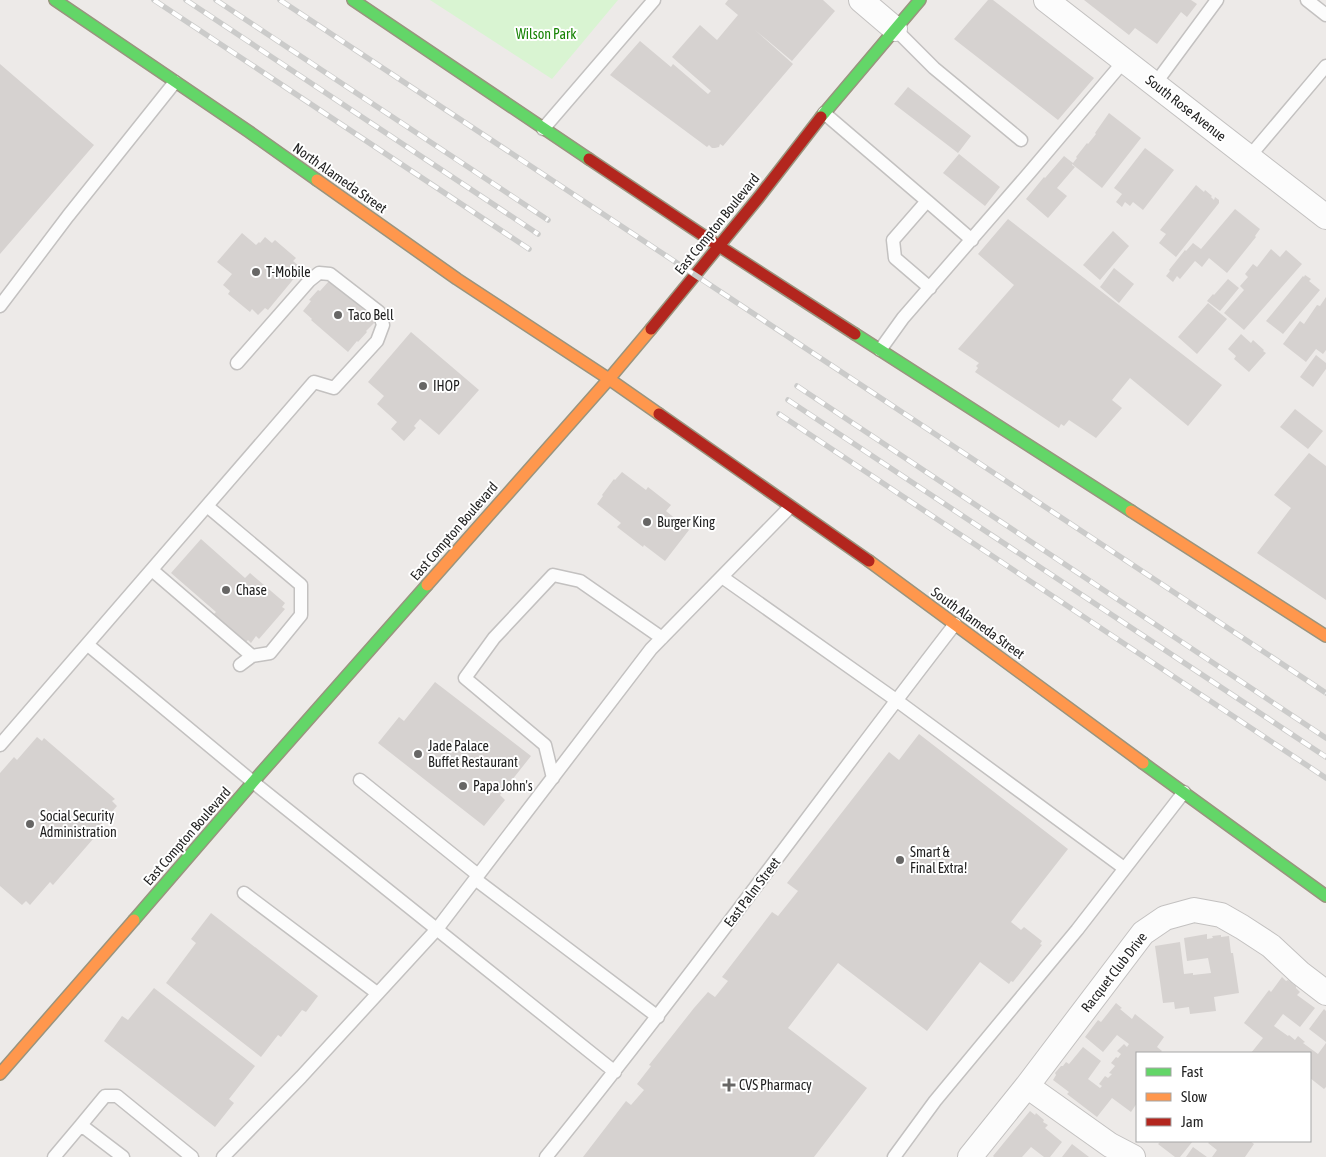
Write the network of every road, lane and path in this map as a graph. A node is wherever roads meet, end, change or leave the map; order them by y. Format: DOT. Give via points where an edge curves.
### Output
graph roads {
  1 [pos="55,0"];
  2 [pos="353,0"];
  3 [pos="654,0"];
  4 [pos="862,0"];
  5 [pos="920,0"];
  6 [pos="1046,0"];
  7 [pos="1217,0"];
  8 [pos="1308,0"];
  9 [pos="1326,15"];
  10 [pos="895,29"];
  11 [pos="1124,61"];
  12 [pos="1326,66"];
  13 [pos="175,82"];
  14 [pos="1155,84"];
  15 [pos="824,113"];
  16 [pos="543,129"];
  17 [pos="1021,140"];
  18 [pos="1249,157"];
  19 [pos="927,201"];
  20 [pos="1326,217"];
  21 [pos="972,240"];
  22 [pos="719,246"];
  23 [pos="930,288"];
  24 [pos="0,306"];
  25 [pos="880,350"];
  26 [pos="237,363"];
  27 [pos="609,379"];
  28 [pos="207,506"];
  29 [pos="790,507"];
  30 [pos="152,570"];
  31 [pos="722,577"];
  32 [pos="955,624"];
  33 [pos="1326,636"];
  34 [pos="662,638"];
  35 [pos="88,645"];
  36 [pos="252,656"];
  37 [pos="240,664"];
  38 [pos="896,700"];
  39 [pos="0,745"];
  40 [pos="553,778"];
  41 [pos="360,780"];
  42 [pos="253,782"];
  43 [pos="1184,792"];
  44 [pos="1124,868"];
  45 [pos="477,877"];
  46 [pos="244,893"];
  47 [pos="1326,896"];
  48 [pos="437,929"];
  49 [pos="377,993"];
  50 [pos="1326,993"];
  51 [pos="658,1016"];
  52 [pos="615,1072"];
  53 [pos="0,1074"];
  54 [pos="1027,1086"];
  55 [pos="82,1124"];
  56 [pos="54,1157"];
  57 [pos="123,1157"];
  58 [pos="192,1157"];
  59 [pos="223,1157"];
  60 [pos="546,1157"];
  61 [pos="894,1157"];
  62 [pos="970,1157"];
  63 [pos="1133,1157"];
  1 -- 13 [label="main road, North Alameda Street"];
  2 -- 16 [label="main road"];
  3 -- 16 [label="lane"];
  4 -- 10 [label="street"];
  5 -- 10 [label="main road, East Compton Boulevard"];
  6 -- 11 [label="street, South Rose Avenue"];
  7 -- 14 [label="lane"];
  8 -- 9 [label="lane"];
  10 -- 15 [label="main road, East Compton Boulevard"];
  10 -- 17 [label="lane" via="934,68"];
  11 -- 14 [label="street, South Rose Avenue"];
  11 -- 21 [label="lane"];
  12 -- 18 [label="lane"];
  13 -- 24 [label="lane"];
  13 -- 27 [label="main road, North Alameda Street"];
  14 -- 18 [label="street, South Rose Avenue"];
  15 -- 19 [label="lane"];
  15 -- 22 [label="main road, East Compton Boulevard"];
  16 -- 22 [label="main road"];
  18 -- 20 [label="street, South Rose Avenue"];
  19 -- 21 [label="lane"];
  19 -- 23 [label="lane" via="893,240 895,258"];
  21 -- 23 [label="lane"];
  22 -- 25 [label="main road"];
  22 -- 27 [label="main road, East Compton Boulevard"];
  23 -- 25 [label="lane"];
  25 -- 33 [label="main road"];
  26 -- 28 [label="lane" via="308,281 319,273 330,274 379,312 384,325 376,341 334,388 314,382"];
  27 -- 29 [label="main road, South Alameda Street"];
  27 -- 42 [label="main road, East Compton Boulevard"];
  28 -- 30 [label="lane"];
  28 -- 36 [label="lane" via="301,584 301,615 270,653"];
  29 -- 31 [label="lane"];
  29 -- 32 [label="main road, South Alameda Street"];
  30 -- 35 [label="lane"];
  30 -- 36 [label="lane"];
  31 -- 34 [label="lane"];
  31 -- 38 [label="lane"];
  32 -- 38 [label="lane, East Palm Street"];
  32 -- 43 [label="main road, South Alameda Street"];
  34 -- 40 [label="lane"];
  34 -- 40 [label="lane" via="580,581 554,575 494,638 465,678 545,745"];
  35 -- 39 [label="lane"];
  35 -- 42 [label="lane"];
  36 -- 37 [label="lane"];
  38 -- 44 [label="lane"];
  38 -- 51 [label="lane, East Palm Street"];
  40 -- 45 [label="lane"];
  41 -- 45 [label="lane"];
  42 -- 48 [label="lane"];
  42 -- 53 [label="main road, East Compton Boulevard"];
  43 -- 44 [label="lane"];
  43 -- 47 [label="main road, South Alameda Street"];
  44 -- 61 [label="lane" via="1077,930 935,1101"];
  45 -- 48 [label="lane"];
  45 -- 51 [label="lane"];
  46 -- 49 [label="lane"];
  48 -- 49 [label="lane"];
  48 -- 52 [label="lane"];
  49 -- 59 [label="lane"];
  50 -- 54 [label="street, Racquet Club Drive" via="1271,946 1221,915 1194,910 1165,918 1143,933"];
  51 -- 52 [label="lane, East Palm Street"];
  52 -- 60 [label="lane, East Palm Street"];
  54 -- 62 [label="street, Racquet Club Drive"];
  54 -- 63 [label="street" via="1110,1145"];
  55 -- 56 [label="lane"];
  55 -- 57 [label="lane"];
  55 -- 58 [label="lane" via="105,1096 116,1096"];
}
